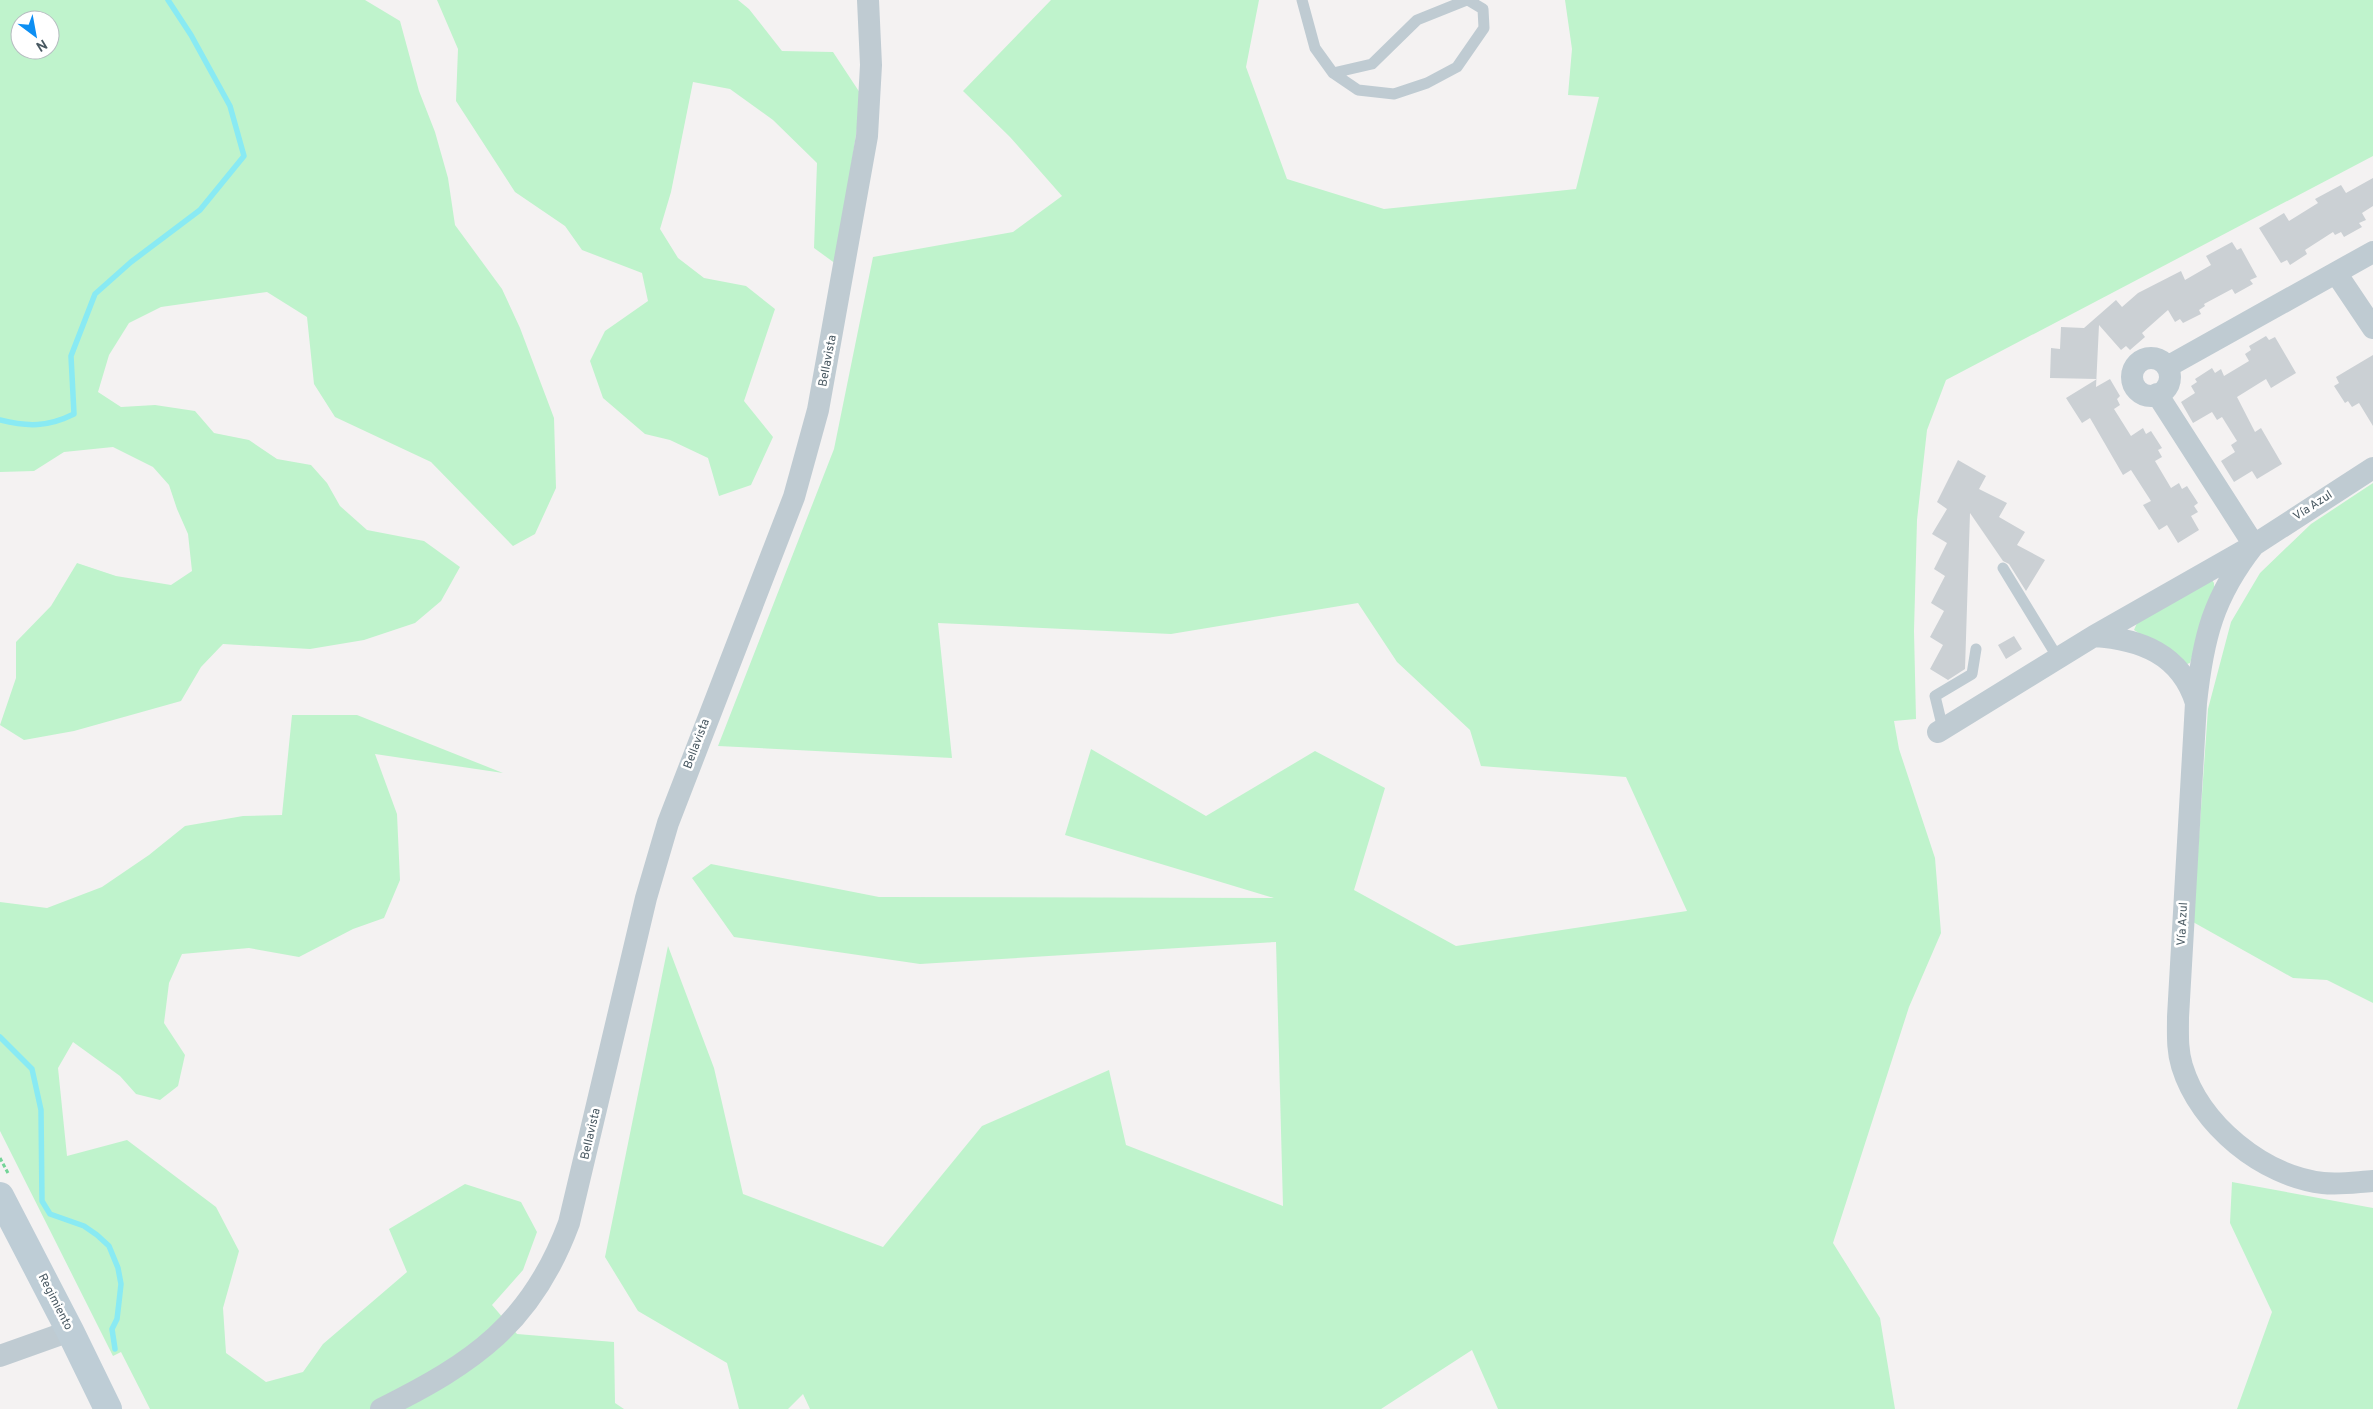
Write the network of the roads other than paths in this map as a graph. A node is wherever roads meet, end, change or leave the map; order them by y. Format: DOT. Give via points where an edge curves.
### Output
graph roads {
  1 [pos="868,0"];
  2 [pos="1302,0"];
  3 [pos="1468,0"];
  4 [pos="1333,73"];
  5 [pos="2373,252"];
  6 [pos="2336,273"];
  7 [pos="2373,328"];
  8 [pos="2167,367"];
  9 [pos="2157,394"];
  10 [pos="2373,468"];
  11 [pos="2254,545"];
  12 [pos="2003,568"];
  13 [pos="2094,636"];
  14 [pos="1976,648"];
  15 [pos="2058,658"];
  16 [pos="2196,703"];
  17 [pos="1941,731"];
  18 [pos="2373,1181"];
  19 [pos="0,1196"];
  20 [pos="70,1331"];
  21 [pos="0,1356"];
  22 [pos="108,1409"];
  23 [pos="382,1409"];
  1 -- 23 [label="street, Bellavista" via="871,65 867,136 818,410 783,528 665,833 646,898 570,1223 537,1290 502,1332 459,1366"];
  2 -- 4 [label="lane" via="1315,48"];
  3 -- 4 [label="lane" via="1418,20 1372,64"];
  3 -- 4 [label="lane" via="1483,9 1484,28 1457,67 1394,94 1358,90"];
  5 -- 6 [label="street"];
  6 -- 7 [label="street"];
  6 -- 8 [label="street"];
  8 -- 9 [label="street" via="2170,373 2167,386"];
  8 -- 9 [label="street" via="2162,361 2147,358 2140,361 2132,374 2136,388 2150,395"];
  9 -- 11 [label="street"];
  10 -- 11 [label="street, Vía Azul"];
  11 -- 13 [label="street, Vía Azul"];
  11 -- 16 [label="street, Vía Azul" via="2231,575 2216,607 2202,655"];
  12 -- 15 [label="lane"];
  13 -- 15 [label="street, Vía Azul"];
  13 -- 16 [label="street, Vía Azul" via="2131,641 2154,651 2179,671"];
  14 -- 17 [label="lane" via="1972,674 1935,696"];
  15 -- 17 [label="street, Vía Azul"];
  16 -- 18 [label="street, Vía Azul" via="2178,1041 2188,1083 2224,1132 2243,1148 2284,1172 2323,1183"];
  19 -- 20 [label="main road, Regimiento"];
  20 -- 21 [label="street"];
  20 -- 22 [label="main road, Regimiento"];
}
